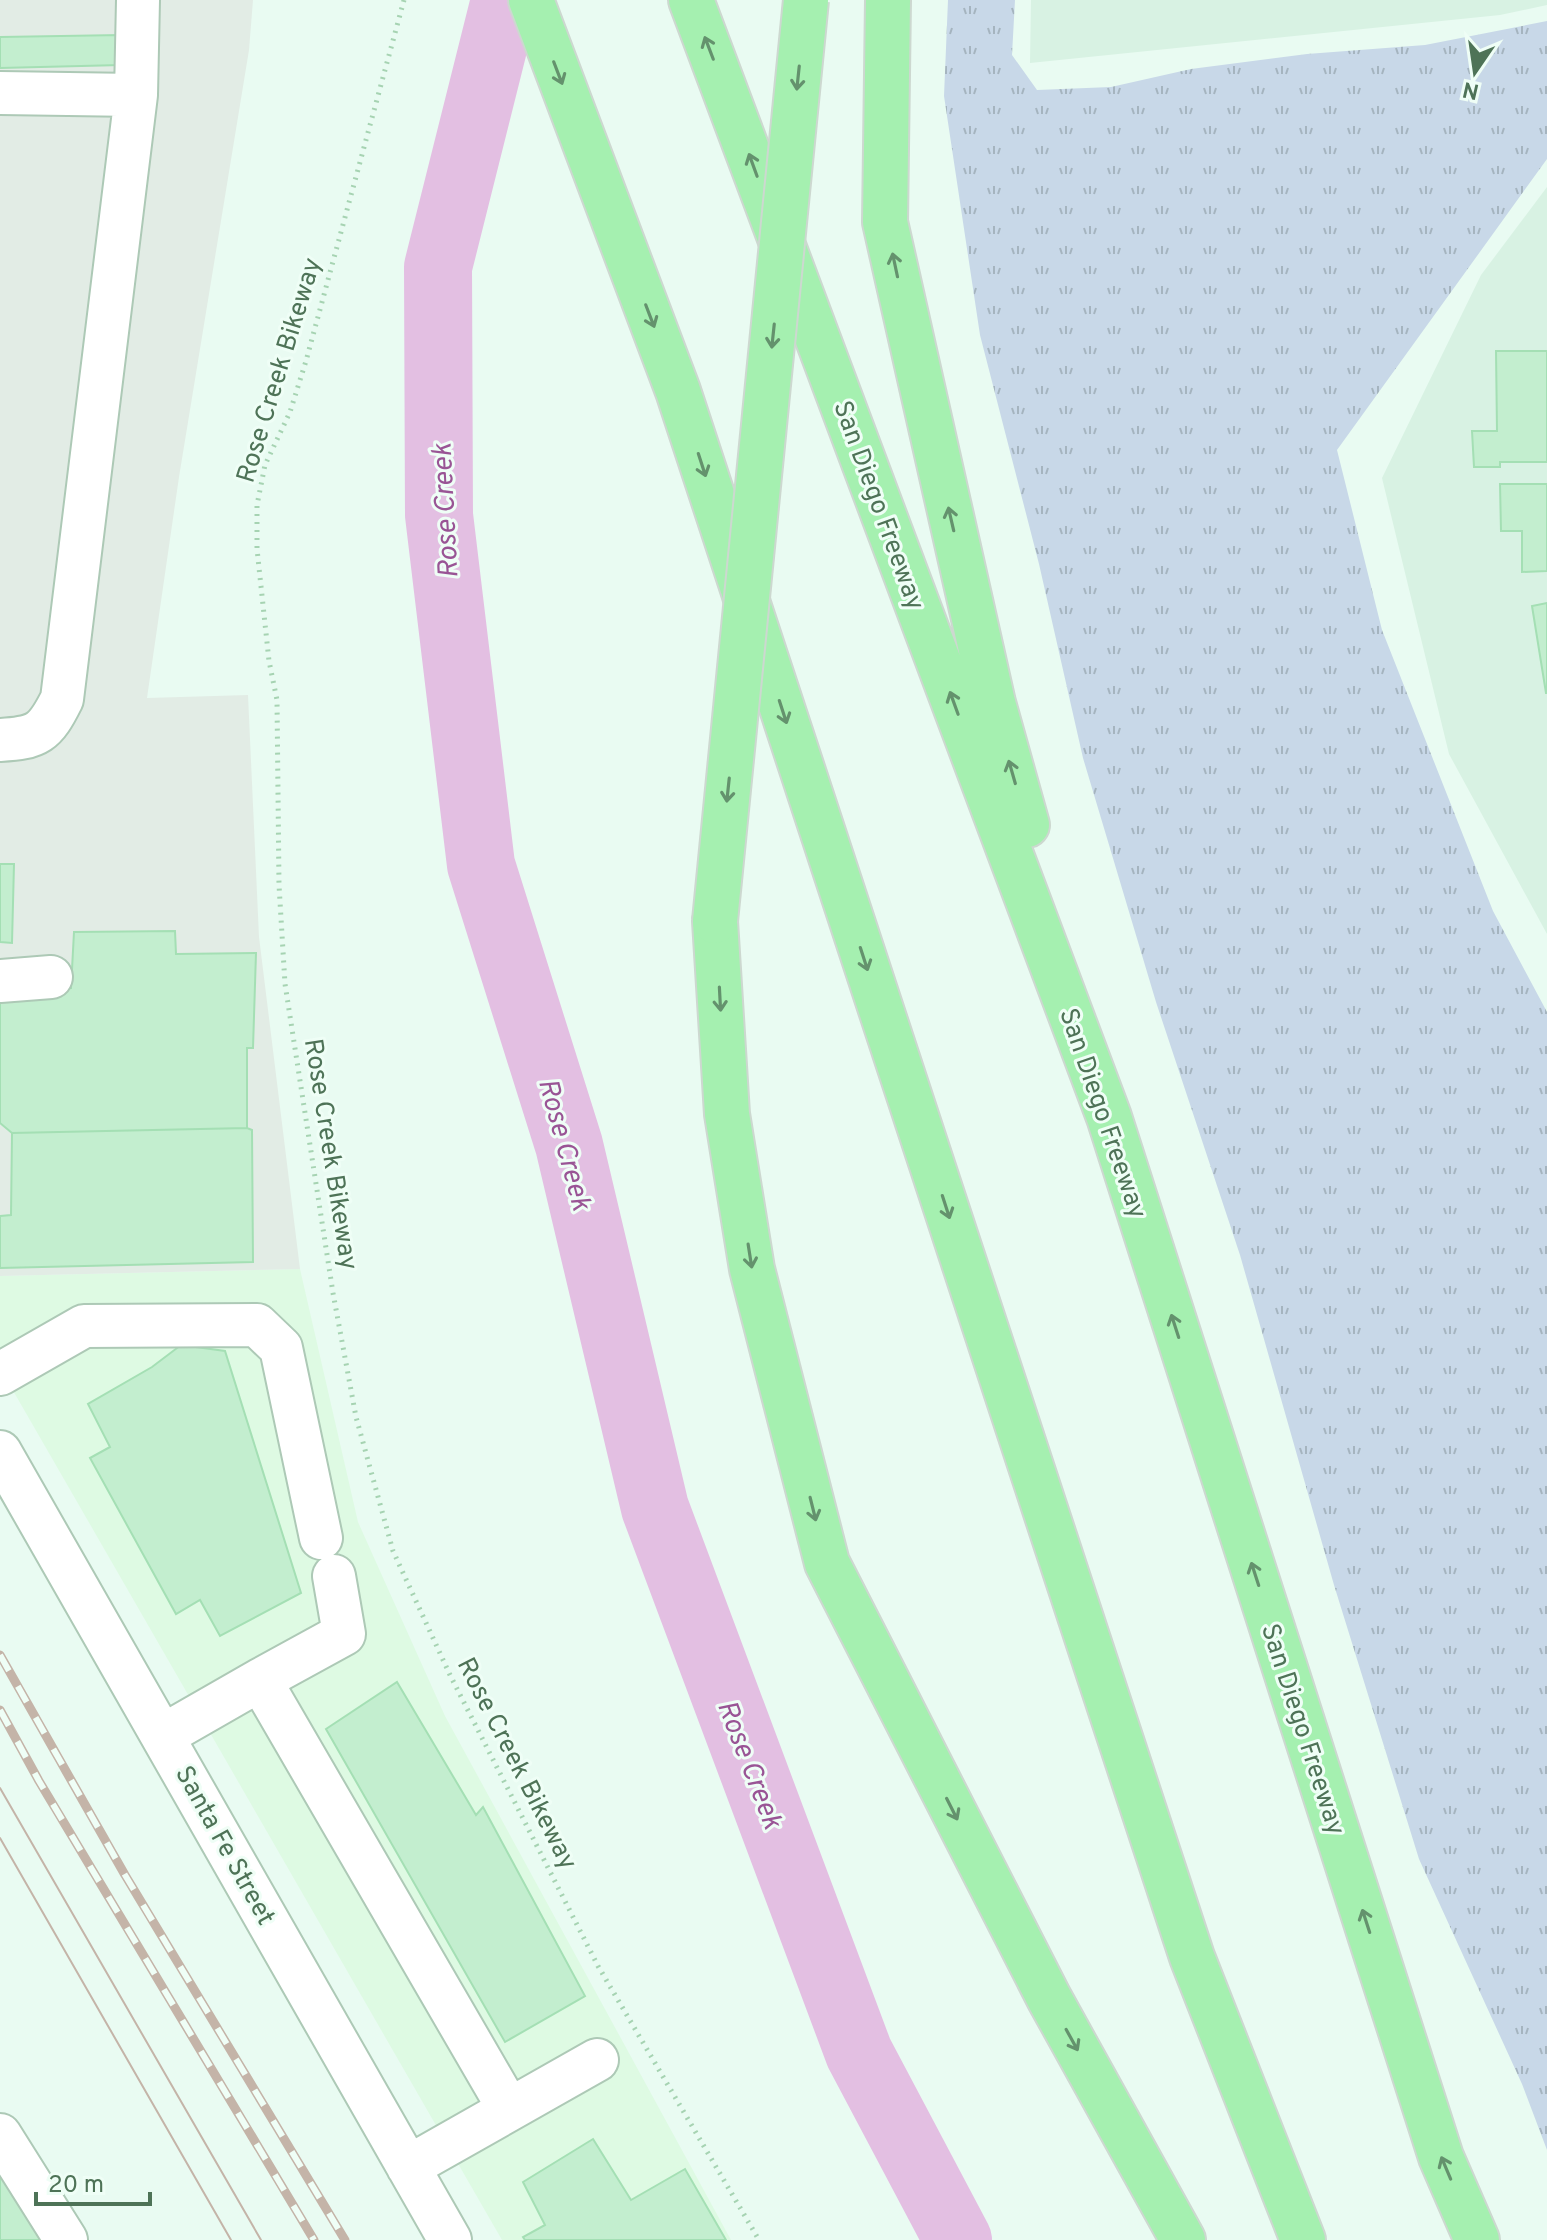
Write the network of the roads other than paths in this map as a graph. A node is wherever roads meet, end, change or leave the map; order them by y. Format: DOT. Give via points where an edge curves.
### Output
graph roads {
  1 [pos="138,0"];
  2 [pos="531,0"];
  3 [pos="691,0"];
  4 [pos="806,0"];
  5 [pos="888,0"];
  6 [pos="0,93"];
  7 [pos="136,95"];
  8 [pos="0,740"];
  9 [pos="51,977"];
  10 [pos="0,981"];
  11 [pos="1109,1117"];
  12 [pos="0,1374"];
  13 [pos="0,1452"];
  14 [pos="260,1680"];
  15 [pos="164,1735"];
  16 [pos="597,2060"];
  17 [pos="509,2109"];
  18 [pos="0,2135"];
  19 [pos="408,2167"];
  20 [pos="66,2240"];
  21 [pos="450,2240"];
  22 [pos="1183,2240"];
  23 [pos="1303,2240"];
  24 [pos="1477,2240"];
  1 -- 7 [label="street"];
  2 -- 23 [label="highway, one-way" via="678,391 1192,1957"];
  11 -- 3 [label="highway, San Diego Freeway, one-way"];
  4 -- 22 [label="highway, one-way, bridge" via="715,921 727,1114 752,1269 827,1563 1049,1998"];
  11 -- 5 [label="highway, one-way" via="993,703 885,222"];
  6 -- 7 [label="street"];
  7 -- 8 [label="street" via="62,699 49,725 27,738"];
  9 -- 10 [label="street"];
  24 -- 11 [label="highway, San Diego Freeway, one-way" via="1441,2157"];
  12 -- 14 [label="street" via="84,1326 257,1325 281,1348 344,1634"];
  13 -- 15 [label="street, Santa Fe Street"];
  14 -- 15 [label="street"];
  14 -- 17 [label="street"];
  15 -- 19 [label="street, Santa Fe Street"];
  16 -- 17 [label="street"];
  17 -- 19 [label="street"];
  18 -- 20 [label="street"];
  19 -- 21 [label="street, Santa Fe Street"];
}
